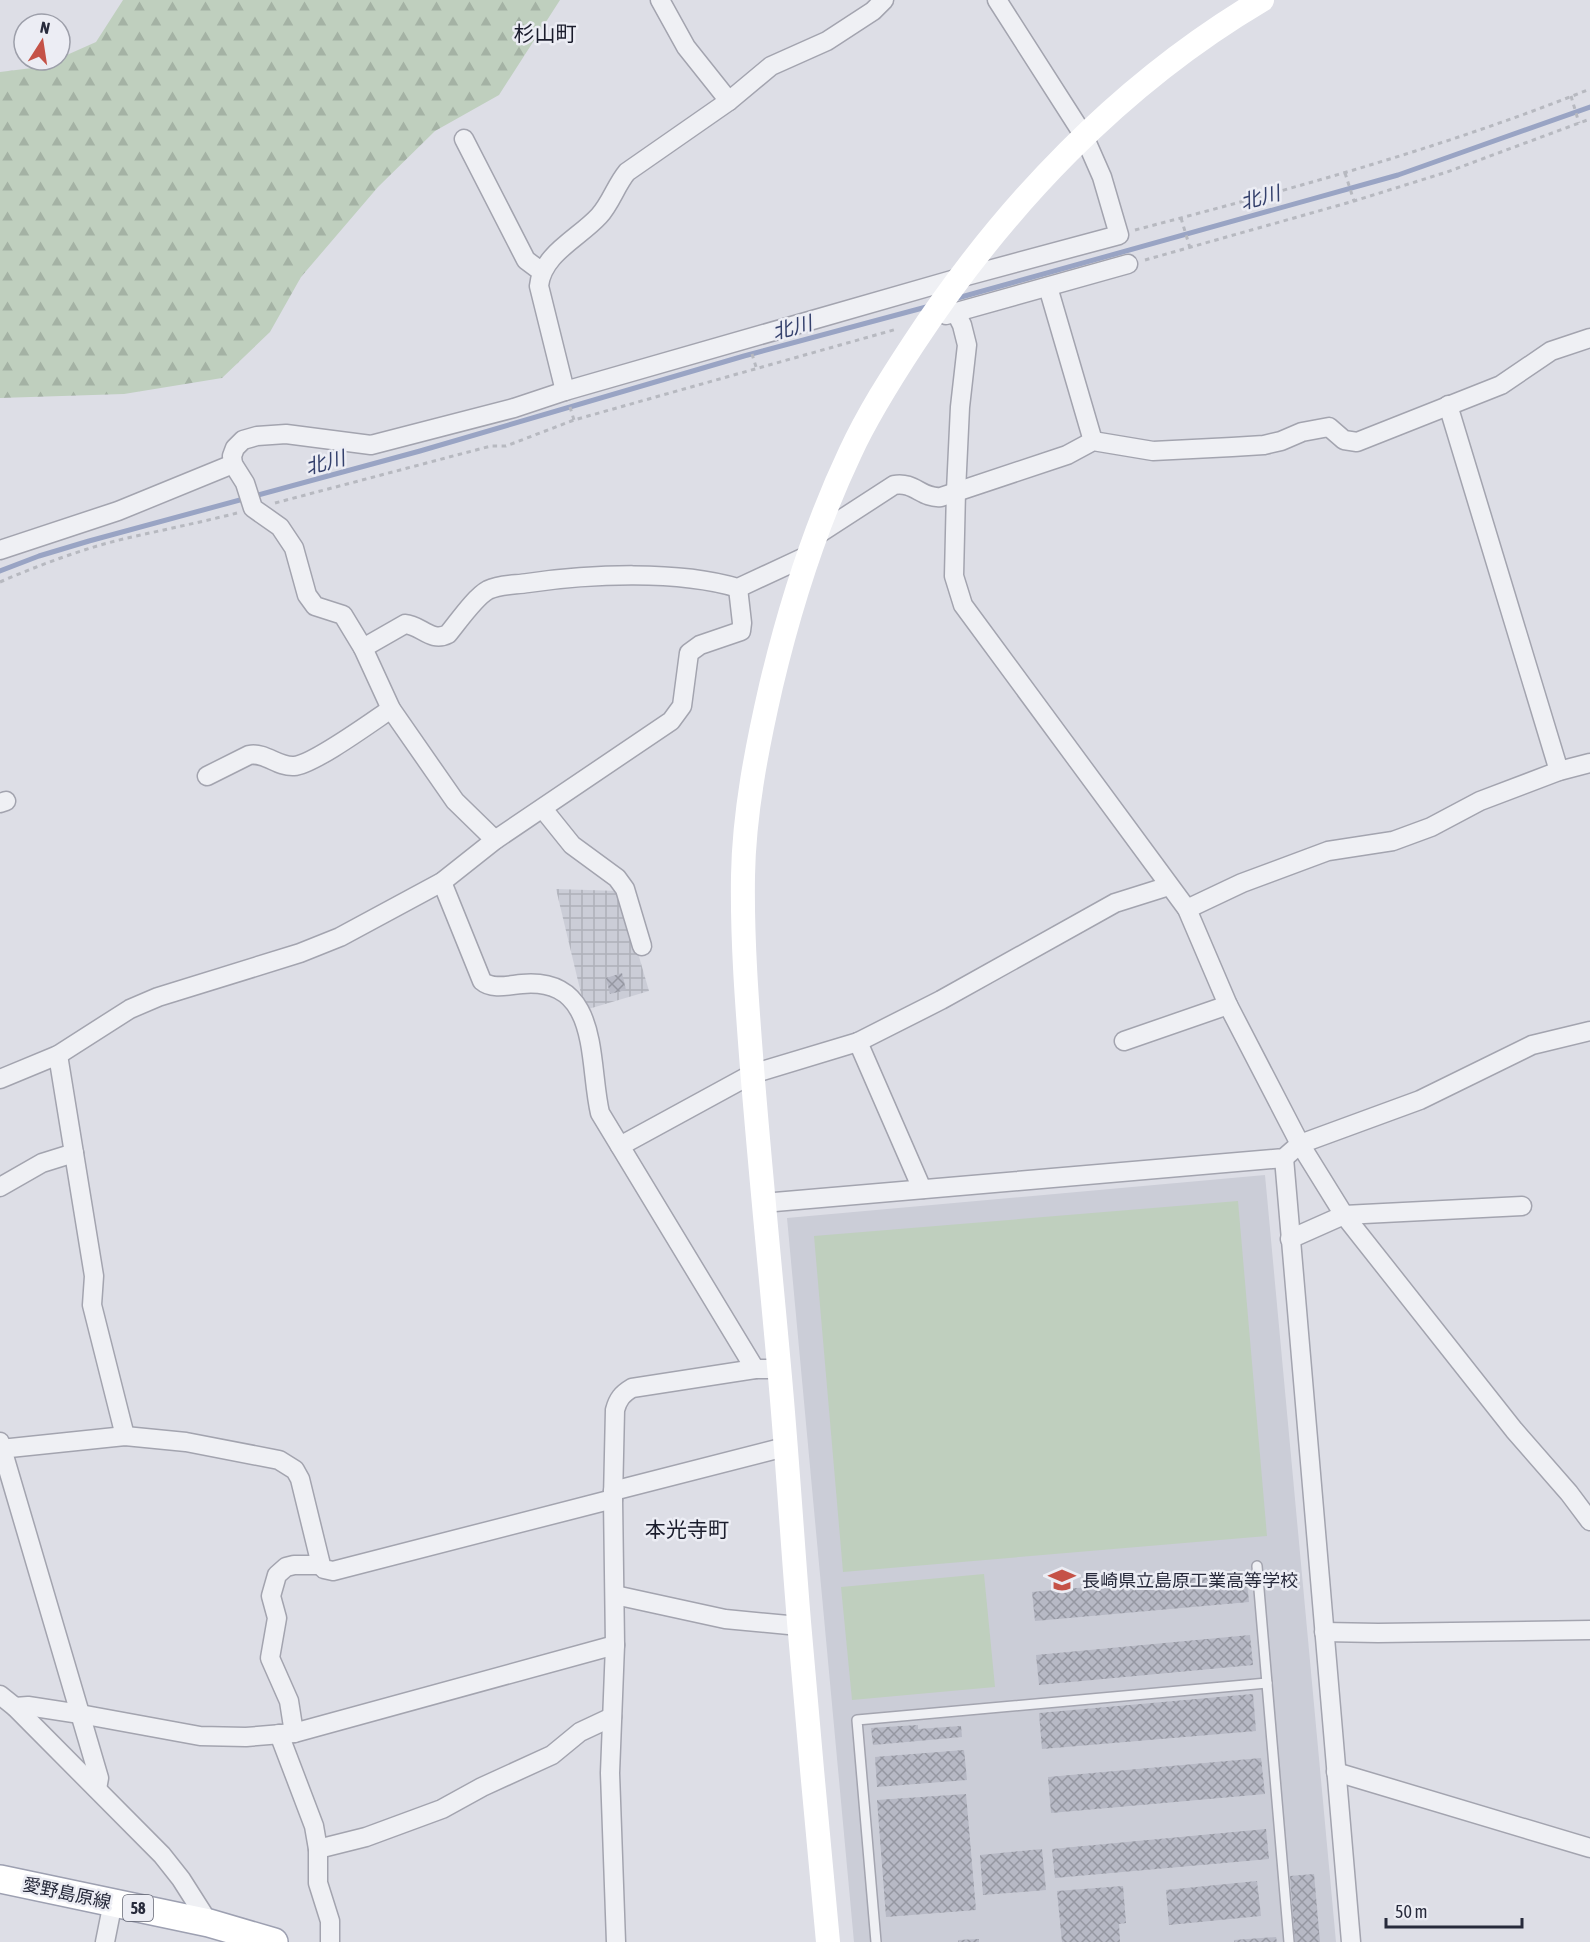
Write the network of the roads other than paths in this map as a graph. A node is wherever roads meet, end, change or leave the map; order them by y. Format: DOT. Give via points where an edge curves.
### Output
graph roads {
  1 [pos="660,0"];
  2 [pos="884,0"];
  3 [pos="997,0"];
  4 [pos="1262,0"];
  5 [pos="729,101"];
  6 [pos="1084,136"];
  7 [pos="464,139"];
  8 [pos="1128,264"];
  9 [pos="542,272"];
  10 [pos="956,281"];
  11 [pos="1048,287"];
  12 [pos="941,314"];
  13 [pos="1590,338"];
  14 [pos="565,391"];
  15 [pos="1448,405"];
  16 [pos="1093,441"];
  17 [pos="233,464"];
  18 [pos="956,492"];
  19 [pos="813,545"];
  20 [pos="0,550"];
  21 [pos="738,588"];
  22 [pos="363,648"];
  23 [pos="392,709"];
  24 [pos="1590,763"];
  25 [pos="1559,771"];
  26 [pos="207,776"];
  27 [pos="543,809"];
  28 [pos="495,840"];
  29 [pos="442,882"];
  30 [pos="1169,886"];
  31 [pos="1186,909"];
  32 [pos="642,946"];
  33 [pos="1228,1005"];
  34 [pos="1590,1031"];
  35 [pos="1124,1041"];
  36 [pos="858,1042"];
  37 [pos="58,1055"];
  38 [pos="753,1074"];
  39 [pos="0,1079"];
  40 [pos="1300,1144"];
  41 [pos="620,1146"];
  42 [pos="74,1153"];
  43 [pos="1284,1158"];
  44 [pos="0,1187"];
  45 [pos="922,1189"];
  46 [pos="763,1203"];
  47 [pos="1522,1206"];
  48 [pos="1344,1215"];
  49 [pos="1290,1239"];
  50 [pos="755,1369"];
  51 [pos="780,1369"];
  52 [pos="125,1437"];
  53 [pos="1,1446"];
  54 [pos="786,1447"];
  55 [pos="613,1495"];
  56 [pos="1590,1521"];
  57 [pos="321,1565"];
  58 [pos="1257,1566"];
  59 [pos="615,1595"];
  60 [pos="799,1626"];
  61 [pos="1590,1630"];
  62 [pos="1324,1632"];
  63 [pos="615,1645"];
  64 [pos="1267,1683"];
  65 [pos="7,1701"];
  66 [pos="80,1714"];
  67 [pos="612,1717"];
  68 [pos="286,1733"];
  69 [pos="1336,1772"];
  70 [pos="97,1789"];
  71 [pos="1590,1848"];
  72 [pos="318,1849"];
  73 [pos="0,1879"];
  74 [pos="113,1902"];
  75 [pos="208,1928"];
  76 [pos="105,1942"];
  77 [pos="274,1942"];
  78 [pos="330,1942"];
  79 [pos="616,1942"];
  80 [pos="828,1942"];
  81 [pos="876,1942"];
  82 [pos="1289,1942"];
  83 [pos="1351,1942"];
  1 -- 5 [label="street" via="686,47"];
  2 -- 5 [label="street" via="827,41 771,66"];
  3 -- 6 [label="street"];
  4 -- 6 [label="street" via="1196,43"];
  5 -- 9 [label="street" via="627,172 599,216"];
  6 -- 10 [label="street" via="1031,190"];
  6 -- 10 [label="street" via="1102,177 1119,235"];
  7 -- 9 [label="street" via="526,260"];
  8 -- 11 [label="street"];
  9 -- 14 [label="street" via="539,286"];
  10 -- 12 [label="street"];
  10 -- 14 [label="street"];
  11 -- 12 [label="street"];
  11 -- 16 [label="street"];
  12 -- 18 [label="street" via="962,325 967,345"];
  12 -- 19 [label="street" via="881,394 850,454"];
  13 -- 15 [label="street" via="1551,351 1501,385"];
  14 -- 17 [label="street" via="371,445 286,434 256,436 235,448"];
  15 -- 16 [label="street" via="1357,442 1344,440 1329,427 1281,441 1232,447 1153,451"];
  15 -- 25 [label="street"];
  16 -- 18 [label="street" via="1067,455"];
  17 -- 20 [label="street" via="118,511"];
  17 -- 22 [label="street" via="245,483 252,506 280,527 294,548 307,595 315,606 343,615"];
  18 -- 19 [label="street" via="937,498 910,485 894,485"];
  18 -- 30 [label="street" via="954,576 963,605"];
  19 -- 21 [label="street"];
  19 -- 38 [label="street" via="787,620 750,799 743,894"];
  21 -- 22 [label="street" via="674,577 558,579 497,587 483,594 443,637 433,637 405,624"];
  21 -- 27 [label="street" via="741,631 700,645 690,653 682,706 670,721"];
  22 -- 23 [label="street"];
  23 -- 26 [label="street" via="301,765 288,766 249,754"];
  23 -- 28 [label="street" via="455,801"];
  24 -- 25 [label="street"];
  25 -- 31 [label="street" via="1480,801 1431,827 1393,841 1328,850"];
  27 -- 28 [label="street"];
  27 -- 32 [label="street" via="572,846 617,878 625,890"];
  28 -- 29 [label="street"];
  29 -- 37 [label="street" via="310,949 130,1009"];
  29 -- 41 [label="street" via="482,981 496,986 550,987 567,995 581,1013 591,1041 600,1113"];
  30 -- 31 [label="street"];
  30 -- 36 [label="street" via="1115,903"];
  31 -- 33 [label="street"];
  33 -- 35 [label="street"];
  33 -- 40 [label="street"];
  34 -- 40 [label="street" via="1532,1046 1420,1100"];
  36 -- 38 [label="street"];
  36 -- 45 [label="street"];
  37 -- 39 [label="street"];
  37 -- 42 [label="street"];
  38 -- 41 [label="street"];
  38 -- 46 [label="street"];
  40 -- 43 [label="street"];
  40 -- 48 [label="street"];
  41 -- 50 [label="street"];
  42 -- 44 [label="street" via="42,1163"];
  42 -- 52 [label="street" via="94,1276 92,1305"];
  43 -- 45 [label="street"];
  43 -- 49 [label="street"];
  45 -- 46 [label="street"];
  46 -- 51 [label="street"];
  47 -- 48 [label="street"];
  48 -- 49 [label="street"];
  48 -- 56 [label="street"];
  49 -- 62 [label="street"];
  50 -- 51 [label="street"];
  50 -- 55 [label="street" via="632,1388 623,1393 615,1410"];
  51 -- 54 [label="street"];
  52 -- 53 [label="street"];
  52 -- 57 [label="street" via="186,1442 289,1464 300,1479"];
  53 -- 66 [label="street"];
  54 -- 55 [label="street"];
  54 -- 60 [label="street"];
  55 -- 57 [label="street" via="333,1571"];
  55 -- 59 [label="street"];
  57 -- 68 [label="street" via="286,1567 277,1575 271,1596 277,1618 270,1658 289,1701"];
  58 -- 64 [label="lane"];
  59 -- 60 [label="street" via="725,1619"];
  59 -- 63 [label="street"];
  60 -- 80 [label="street"];
  61 -- 62 [label="street"];
  62 -- 69 [label="street"];
  63 -- 67 [label="street"];
  63 -- 68 [label="street"];
  64 -- 81 [label="lane" via="857,1720"];
  64 -- 82 [label="lane"];
  65 -- 66 [label="street"];
  65 -- 70 [label="street"];
  66 -- 68 [label="street" via="201,1736"];
  66 -- 70 [label="street" via="99,1778"];
  67 -- 72 [label="street" via="580,1732 552,1755 442,1809 366,1837"];
  67 -- 79 [label="street"];
  68 -- 72 [label="street"];
  69 -- 71 [label="street"];
  69 -- 83 [label="street"];
  70 -- 75 [label="street" via="162,1855 181,1879"];
  72 -- 78 [label="street" via="318,1883 330,1921"];
  73 -- 74 [label="main road, 愛野島原線 / 58"];
  74 -- 75 [label="main road, 愛野島原線 / 58"];
  74 -- 76 [label="street"];
  75 -- 77 [label="main road, 愛野島原線 / 58"];
}
